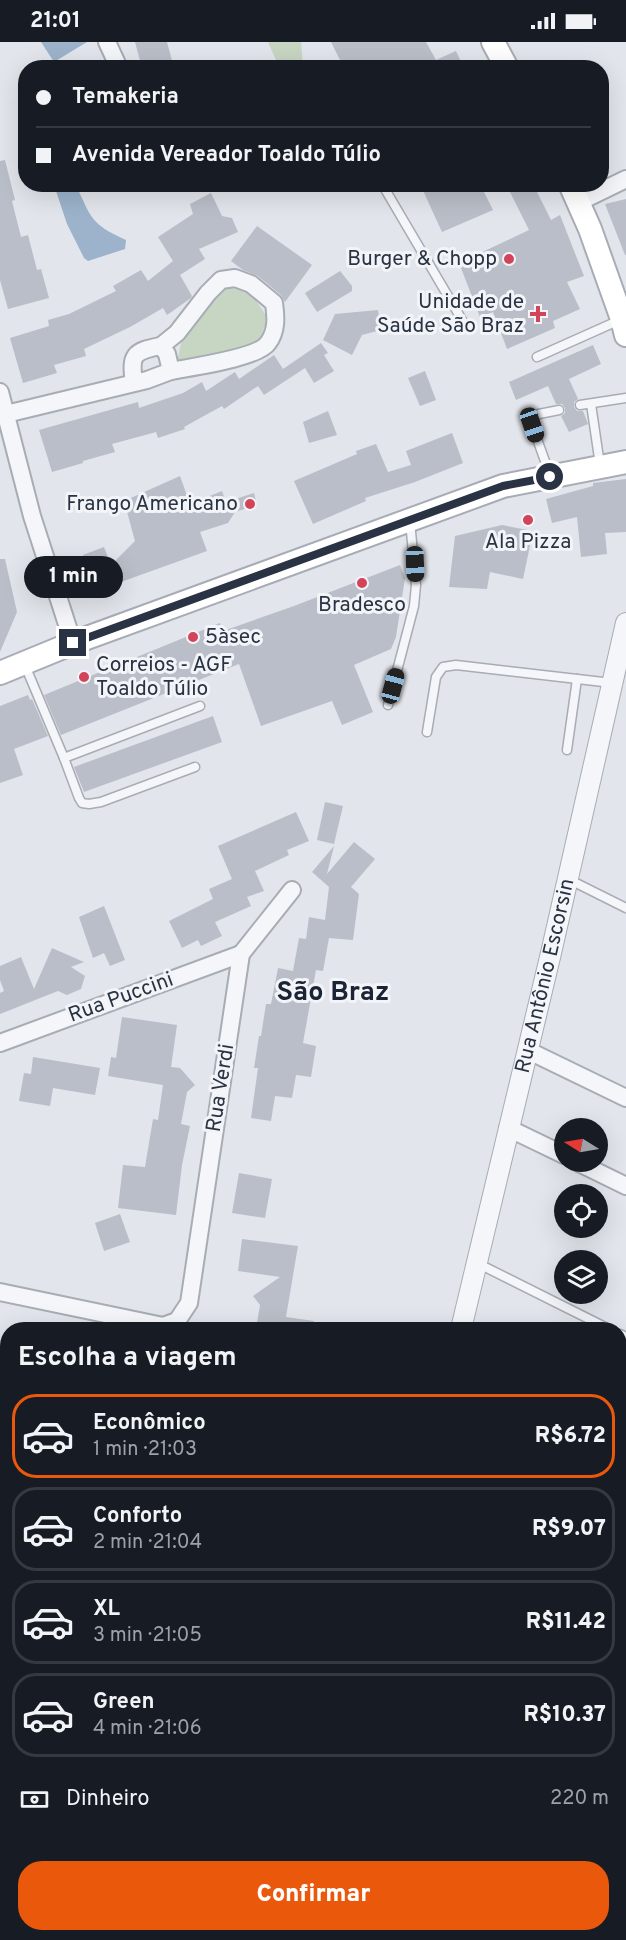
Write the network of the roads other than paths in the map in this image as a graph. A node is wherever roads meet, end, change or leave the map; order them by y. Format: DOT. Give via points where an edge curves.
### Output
graph roads {
  1 [pos="107,42"];
  2 [pos="494,42"];
  3 [pos="115,60"];
  4 [pos="503,60"];
  5 [pos="626,179"];
  6 [pos="609,184"];
  7 [pos="387,192"];
  8 [pos="574,193"];
  9 [pos="465,325"];
  10 [pos="624,327"];
  11 [pos="161,346"];
  12 [pos="537,357"];
  13 [pos="171,371"];
  14 [pos="134,383"];
  15 [pos="0,392"];
  16 [pos="626,398"];
  17 [pos="591,404"];
  18 [pos="580,405"];
  19 [pos="559,410"];
  20 [pos="6,414"];
  21 [pos="626,462"];
  22 [pos="600,467"];
  23 [pos="550,477"];
  24 [pos="410,520"];
  25 [pos="626,623"];
  26 [pos="73,643"];
  27 [pos="23,663"];
  28 [pos="0,673"];
  29 [pos="578,679"];
  30 [pos="612,683"];
  31 [pos="388,705"];
  32 [pos="200,706"];
  33 [pos="427,732"];
  34 [pos="567,750"];
  35 [pos="64,758"];
  36 [pos="195,767"];
  37 [pos="568,879"];
  38 [pos="292,890"];
  39 [pos="626,908"];
  40 [pos="241,954"];
  41 [pos="0,1043"];
  42 [pos="527,1050"];
  43 [pos="626,1098"];
  44 [pos="508,1128"];
  45 [pos="554,1150"];
  46 [pos="597,1172"];
  47 [pos="626,1186"];
  48 [pos="476,1263"];
  49 [pos="0,1292"];
  50 [pos="145,1322"];
  51 [pos="174,1322"];
  52 [pos="463,1322"];
  53 [pos="595,1322"];
  1 -- 3 [label="street"];
  2 -- 4 [label="main road"];
  5 -- 6 [label="street"];
  7 -- 9 [label="lane"];
  8 -- 10 [label="main road"];
  10 -- 12 [label="lane"];
  11 -- 13 [label="street"];
  11 -- 13 [label="street" via="177,333 221,280 235,278 251,284 274,303 277,324 268,344 253,354"];
  11 -- 14 [label="street" via="140,350 132,366"];
  13 -- 14 [label="street"];
  14 -- 20 [label="street"];
  15 -- 20 [label="street"];
  16 -- 17 [label="lane"];
  17 -- 18 [label="lane"];
  17 -- 22 [label="lane"];
  19 -- 23 [label="lane" via="539,414 532,425"];
  20 -- 26 [label="street" via="32,516"];
  21 -- 22 [label="main road"];
  22 -- 23 [label="main road"];
  23 -- 24 [label="main road" via="503,486"];
  24 -- 26 [label="main road"];
  24 -- 31 [label="lane" via="414,606"];
  25 -- 30 [label="street, Rua Antônio Escorsin"];
  26 -- 27 [label="main road"];
  27 -- 28 [label="main road"];
  27 -- 35 [label="lane"];
  29 -- 30 [label="lane"];
  29 -- 33 [label="lane" via="456,665 443,667 436,677"];
  29 -- 34 [label="lane"];
  30 -- 37 [label="street, Rua Antônio Escorsin"];
  32 -- 35 [label="lane"];
  35 -- 36 [label="lane" via="79,798 89,804"];
  37 -- 39 [label="lane"];
  37 -- 42 [label="street, Rua Antônio Escorsin"];
  38 -- 40 [label="street"];
  40 -- 41 [label="street, Rua Puccini"];
  40 -- 51 [label="street, Rua Verdi" via="189,1303"];
  42 -- 43 [label="street"];
  42 -- 44 [label="street, Rua Antônio Escorsin"];
  44 -- 45 [label="street"];
  44 -- 48 [label="street, Rua Antônio Escorsin"];
  46 -- 47 [label="street"];
  48 -- 52 [label="street, Rua Antônio Escorsin"];
  48 -- 53 [label="lane"];
  49 -- 50 [label="street, Rua Verdi"];
}
